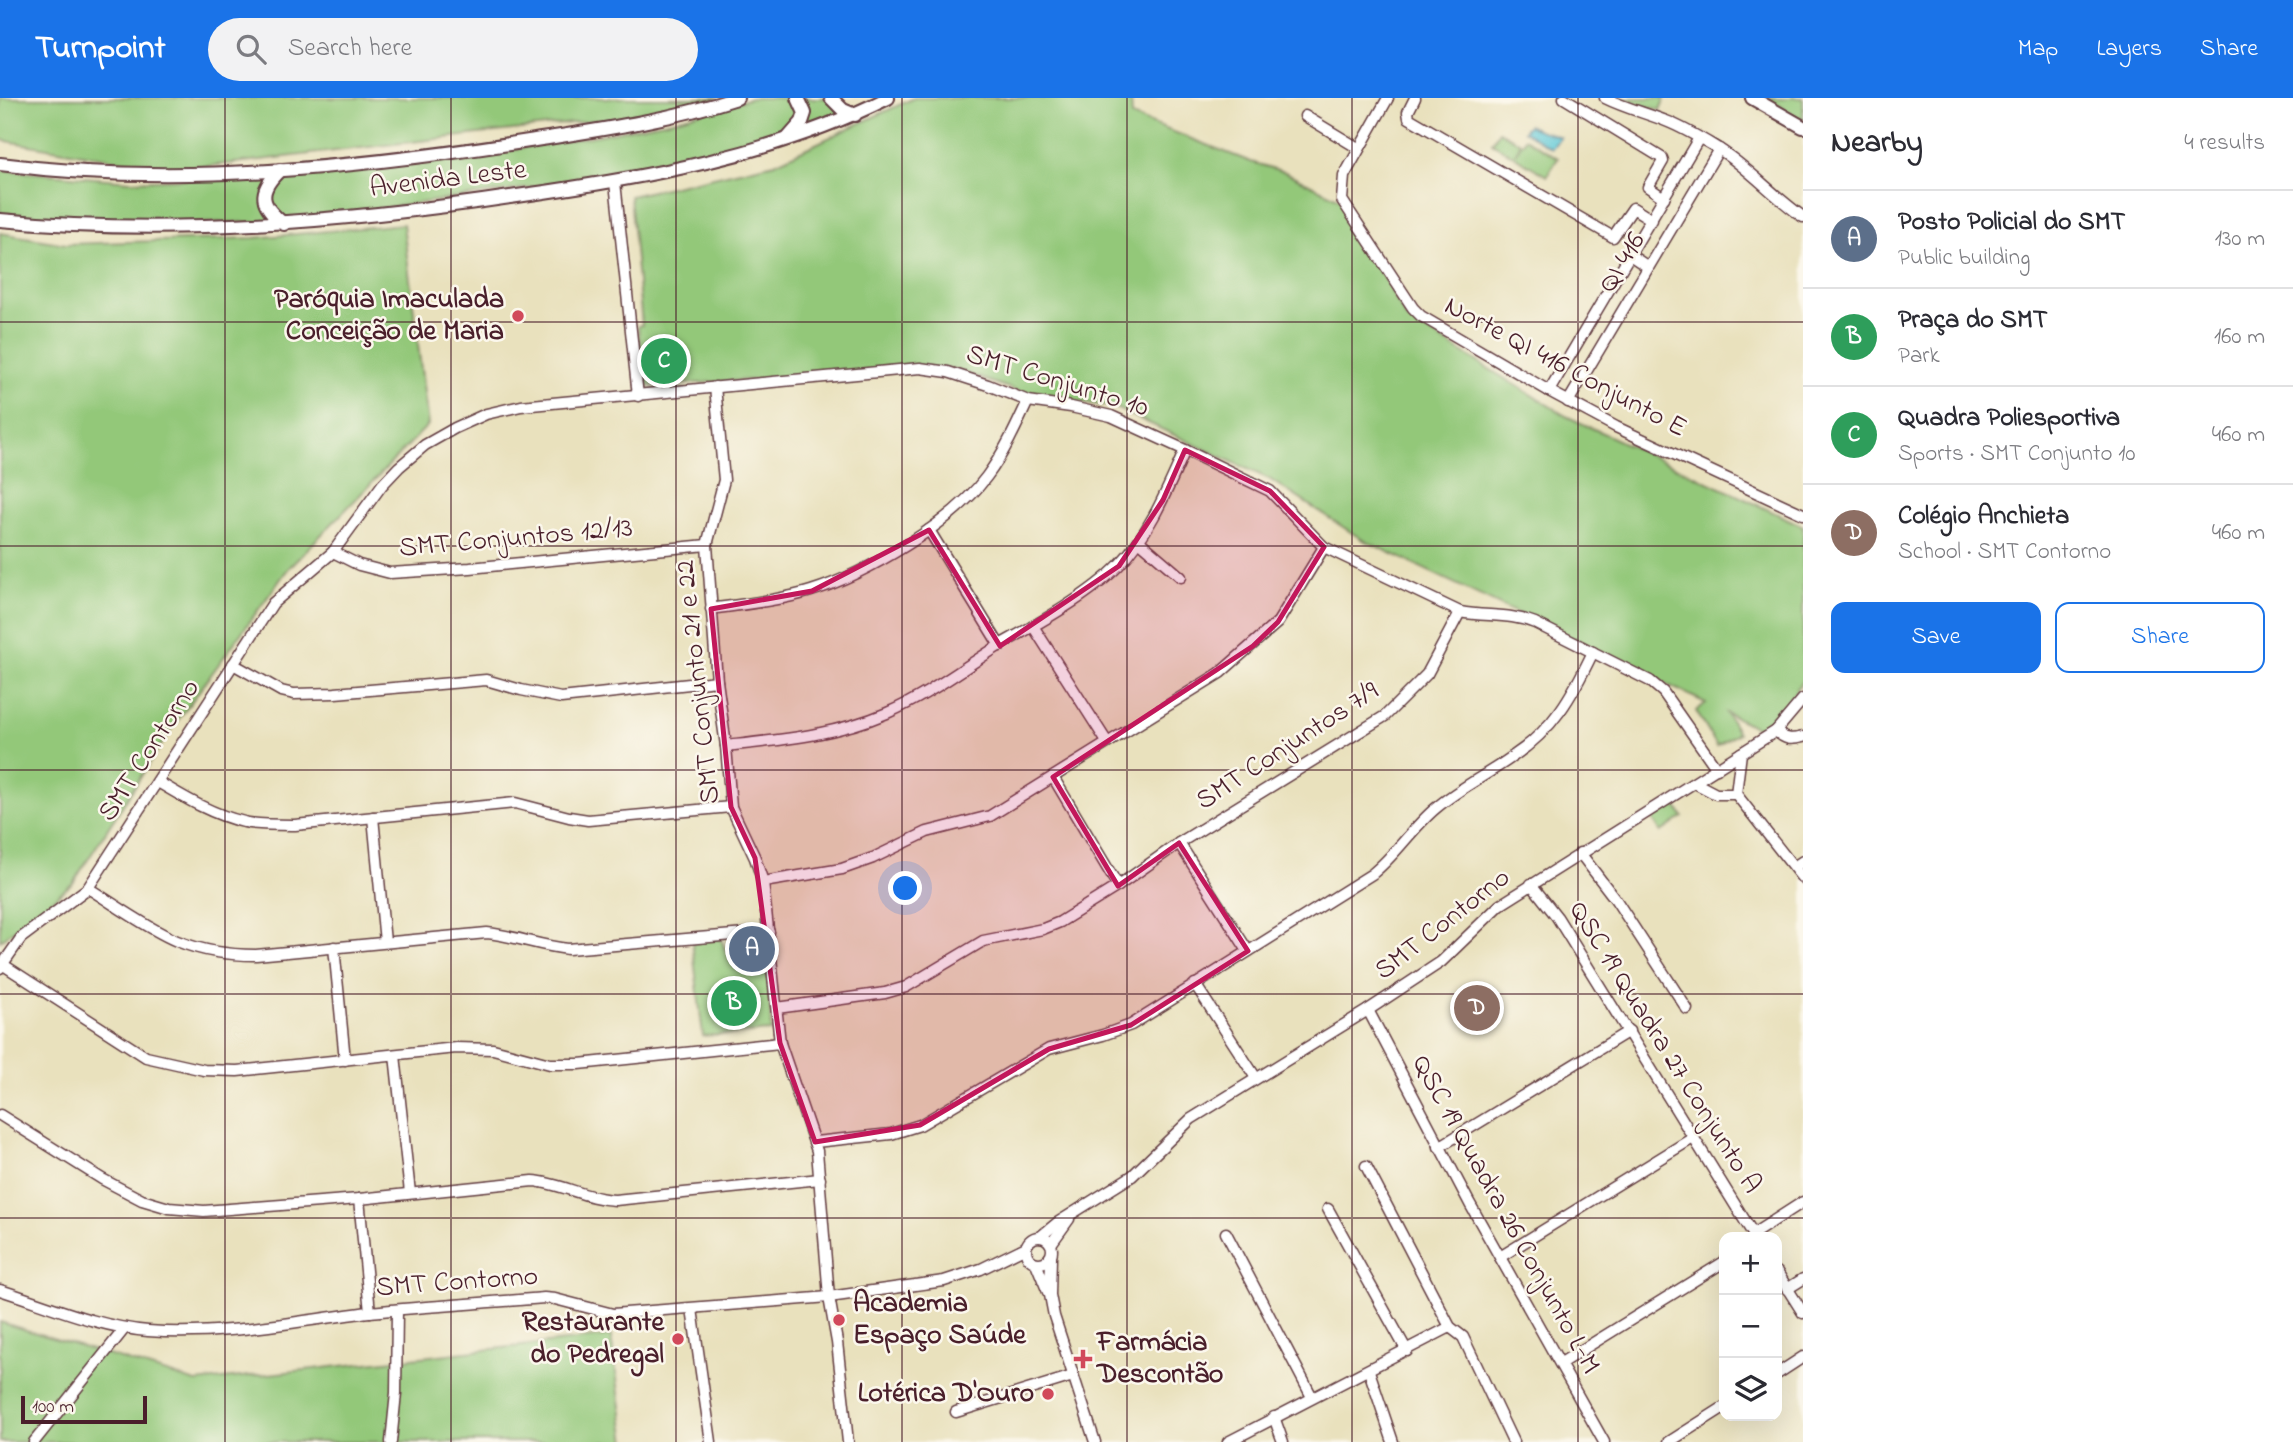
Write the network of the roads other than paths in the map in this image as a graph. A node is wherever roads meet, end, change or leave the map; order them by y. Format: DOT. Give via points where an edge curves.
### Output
graph roads {
  1 [pos="737,98"];
  2 [pos="798,98"];
  3 [pos="831,98"];
  4 [pos="888,98"];
  5 [pos="1388,98"];
  6 [pos="1416,98"];
  7 [pos="1564,98"];
  8 [pos="1605,98"];
  9 [pos="1752,98"];
  10 [pos="855,115"];
  11 [pos="1305,116"];
  12 [pos="1803,127"];
  13 [pos="1699,138"];
  14 [pos="785,140"];
  15 [pos="1358,148"];
  16 [pos="1719,149"];
  17 [pos="0,164"];
  18 [pos="280,170"];
  19 [pos="615,182"];
  20 [pos="1664,198"];
  21 [pos="1803,218"];
  22 [pos="0,220"];
  23 [pos="1652,220"];
  24 [pos="284,224"];
  25 [pos="1630,255"];
  26 [pos="1648,267"];
  27 [pos="1620,271"];
  28 [pos="1637,284"];
  29 [pos="715,387"];
  30 [pos="1549,391"];
  31 [pos="638,396"];
  32 [pos="1028,401"];
  33 [pos="1568,402"];
  34 [pos="1185,450"];
  35 [pos="1803,514"];
  36 [pos="929,530"];
  37 [pos="1139,541"];
  38 [pos="707,545"];
  39 [pos="1324,547"];
  40 [pos="333,552"];
  41 [pos="1181,577"];
  42 [pos="711,609"];
  43 [pos="1460,612"];
  44 [pos="1033,626"];
  45 [pos="1000,646"];
  46 [pos="1593,652"];
  47 [pos="233,664"];
  48 [pos="717,681"];
  49 [pos="1803,701"];
  50 [pos="1776,731"];
  51 [pos="1803,737"];
  52 [pos="1107,742"];
  53 [pos="726,746"];
  54 [pos="1741,753"];
  55 [pos="1717,769"];
  56 [pos="1054,777"];
  57 [pos="158,782"];
  58 [pos="1695,783"];
  59 [pos="1735,794"];
  60 [pos="731,807"];
  61 [pos="373,817"];
  62 [pos="1179,843"];
  63 [pos="1580,853"];
  64 [pos="1803,861"];
  65 [pos="1794,867"];
  66 [pos="1803,879"];
  67 [pos="763,882"];
  68 [pos="1531,884"];
  69 [pos="1118,886"];
  70 [pos="88,888"];
  71 [pos="769,932"];
  72 [pos="385,942"];
  73 [pos="334,947"];
  74 [pos="1248,951"];
  75 [pos="1,966"];
  76 [pos="1195,984"];
  77 [pos="777,1008"];
  78 [pos="1687,1009"];
  79 [pos="1368,1010"];
  80 [pos="1629,1031"];
  81 [pos="780,1043"];
  82 [pos="395,1055"];
  83 [pos="345,1060"];
  84 [pos="1256,1078"];
  85 [pos="0,1115"];
  86 [pos="1693,1138"];
  87 [pos="815,1142"];
  88 [pos="1439,1147"];
  89 [pos="1366,1166"];
  90 [pos="820,1178"];
  91 [pos="410,1193"];
  92 [pos="359,1199"];
  93 [pos="1803,1202"];
  94 [pos="1328,1209"];
  95 [pos="1077,1212"];
  96 [pos="1752,1232"];
  97 [pos="1758,1232"];
  98 [pos="1226,1233"];
  99 [pos="1040,1237"];
  100 [pos="1051,1244"];
  101 [pos="1030,1256"];
  102 [pos="1051,1257"];
  103 [pos="1500,1257"];
  104 [pos="1719,1265"];
  105 [pos="1803,1279"];
  106 [pos="1782,1280"];
  107 [pos="1787,1289"];
  108 [pos="0,1290"];
  109 [pos="1050,1295"];
  110 [pos="829,1297"];
  111 [pos="691,1309"];
  112 [pos="397,1310"];
  113 [pos="370,1312"];
  114 [pos="1803,1313"];
  115 [pos="1450,1327"];
  116 [pos="125,1328"];
  117 [pos="1407,1351"];
  118 [pos="1803,1357"];
  119 [pos="1561,1363"];
  120 [pos="1369,1371"];
  121 [pos="1782,1371"];
  122 [pos="1073,1376"];
  123 [pos="1312,1397"];
  124 [pos="1719,1410"];
  125 [pos="956,1412"];
  126 [pos="1274,1417"];
  127 [pos="34,1442"];
  128 [pos="391,1442"];
  129 [pos="711,1442"];
  130 [pos="848,1442"];
  131 [pos="1095,1442"];
  132 [pos="1228,1442"];
  133 [pos="1283,1442"];
  134 [pos="1393,1442"];
  135 [pos="1513,1442"];
  136 [pos="1604,1442"];
  137 [pos="1669,1442"];
  1 -- 18 [label="main road, Avenida Leste" via="676,115 507,145"];
  2 -- 14 [label="main road" via="804,107 802,121"];
  3 -- 10 [label="main road"];
  4 -- 10 [label="main road, Avenida Leste"];
  5 -- 15 [label="street, Norte QI 416 Conjunto E"];
  6 -- 23 [label="street" via="1409,118 1613,237 1633,208"];
  7 -- 20 [label="street" via="1662,158 1648,187"];
  8 -- 13 [label="street"];
  9 -- 12 [label="main road"];
  10 -- 14 [label="main road, Avenida Leste"];
  11 -- 15 [label="street"];
  13 -- 16 [label="street"];
  13 -- 20 [label="street"];
  14 -- 19 [label="main road, Avenida Leste" via="701,165"];
  15 -- 30 [label="street, Norte QI 416 Conjunto E" via="1344,176 1342,200 1413,308"];
  16 -- 21 [label="street"];
  16 -- 26 [label="street, QI 416"];
  17 -- 18 [label="main road, Avenida Leste" via="138,174"];
  18 -- 24 [label="main road" via="269,180 263,200"];
  19 -- 24 [label="main road, Avenida Leste"];
  19 -- 31 [label="street"];
  20 -- 23 [label="street"];
  22 -- 24 [label="main road, Avenida Leste" via="141,228"];
  23 -- 25 [label="street"];
  25 -- 26 [label="street"];
  25 -- 27 [label="street"];
  26 -- 28 [label="street, QI 416"];
  27 -- 28 [label="street"];
  27 -- 30 [label="street"];
  28 -- 33 [label="street, QI 416"];
  29 -- 31 [label="street, SMT Conjunto 10"];
  29 -- 32 [label="street, SMT Conjunto 10" via="920,368 948,372"];
  29 -- 38 [label="street, SMT Conjunto 21 e 22" via="724,480"];
  30 -- 33 [label="street, Norte QI 416 Conjunto E"];
  31 -- 40 [label="street, SMT Conjunto 10" via="522,406 486,414 455,428 399,467"];
  32 -- 34 [label="street, SMT Conjunto 10" via="1111,416"];
  32 -- 36 [label="street" via="987,476 968,499"];
  33 -- 35 [label="street, Norte QI 416 Conjunto E"];
  34 -- 37 [label="street"];
  34 -- 39 [label="street, SMT Conjunto 10" via="1270,491"];
  36 -- 42 [label="street" via="812,591"];
  36 -- 45 [label="street"];
  37 -- 41 [label="street"];
  37 -- 44 [label="street" via="1119,566"];
  38 -- 40 [label="street, SMT Conjuntos 12/13" via="390,573"];
  38 -- 42 [label="street, SMT Conjunto 21 e 22"];
  39 -- 43 [label="street, SMT Conjunto 10"];
  39 -- 52 [label="street" via="1278,622 1253,646 1220,673"];
  40 -- 47 [label="street, SMT Contorno" via="273,603"];
  42 -- 48 [label="street, SMT Conjunto 21 e 22"];
  43 -- 46 [label="street, SMT Conjunto 10" via="1520,617"];
  43 -- 62 [label="street, SMT Conjuntos 7/9" via="1427,674 1385,716"];
  44 -- 45 [label="street"];
  44 -- 52 [label="street"];
  45 -- 53 [label="street" via="886,713 803,737"];
  46 -- 55 [label="street, SMT Conjunto 10" via="1656,685"];
  46 -- 74 [label="street" via="1573,694 1548,728 1438,806 1372,874"];
  47 -- 48 [label="street" via="294,694 486,680 561,698"];
  47 -- 57 [label="street, SMT Contorno"];
  48 -- 53 [label="street, SMT Conjunto 21 e 22"];
  49 -- 50 [label="street, SMT Contorno"];
  50 -- 51 [label="street" via="1792,740"];
  50 -- 54 [label="street, SMT Contorno"];
  52 -- 56 [label="street"];
  53 -- 60 [label="street, SMT Conjunto 21 e 22"];
  54 -- 55 [label="street, SMT Contorno"];
  54 -- 59 [label="street"];
  55 -- 58 [label="street, SMT Contorno"];
  56 -- 67 [label="street" via="990,816 927,832 858,864"];
  56 -- 69 [label="street"];
  57 -- 61 [label="street" via="188,800 247,823 295,825"];
  57 -- 70 [label="street, SMT Contorno"];
  58 -- 59 [label="street" via="1716,794"];
  58 -- 63 [label="street, SMT Contorno"];
  59 -- 65 [label="street"];
  60 -- 61 [label="street" via="588,820 515,803"];
  60 -- 67 [label="street, SMT Conjunto 21 e 22"];
  61 -- 72 [label="street"];
  62 -- 69 [label="street, SMT Conjuntos 7/9"];
  62 -- 74 [label="street"];
  63 -- 68 [label="street, SMT Contorno"];
  63 -- 78 [label="street"];
  64 -- 65 [label="street"];
  65 -- 66 [label="street"];
  67 -- 71 [label="street, SMT Conjunto 21 e 22"];
  68 -- 79 [label="street, SMT Contorno" via="1491,912 1441,962"];
  68 -- 80 [label="street, QSC 19 Quadra 27 Conjunto A"];
  69 -- 77 [label="street, SMT Conjuntos 7/9" via="1043,929 983,941 906,987"];
  70 -- 73 [label="street" via="175,940 202,949 256,955"];
  70 -- 75 [label="street, SMT Contorno" via="21,938"];
  71 -- 72 [label="street" via="568,950 487,933"];
  71 -- 77 [label="street, SMT Conjunto 21 e 22"];
  72 -- 73 [label="street"];
  73 -- 83 [label="street"];
  74 -- 76 [label="street"];
  75 -- 83 [label="street" via="146,1057 220,1071"];
  76 -- 84 [label="street"];
  76 -- 87 [label="street" via="1120,1030 1049,1049 920,1125 891,1134"];
  77 -- 81 [label="street, SMT Conjunto 21 e 22"];
  79 -- 84 [label="street, SMT Contorno"];
  79 -- 88 [label="street, QSC 19 Quadra 26 Conjunto L-M"];
  80 -- 86 [label="street, QSC 19 Quadra 27 Conjunto A"];
  80 -- 88 [label="street"];
  81 -- 82 [label="street" via="579,1064 550,1064 475,1048"];
  81 -- 87 [label="street, SMT Conjunto 21 e 22"];
  82 -- 83 [label="street"];
  82 -- 91 [label="street"];
  84 -- 95 [label="street, SMT Contorno" via="1192,1119 1132,1177"];
  85 -- 92 [label="street" via="102,1179 169,1208 204,1211"];
  86 -- 96 [label="street, QSC 19 Quadra 27 Conjunto A"];
  86 -- 103 [label="street"];
  87 -- 90 [label="street, SMT Conjunto 21 e 22"];
  88 -- 103 [label="street, QSC 19 Quadra 26 Conjunto L-M"];
  89 -- 115 [label="street"];
  90 -- 91 [label="street" via="622,1199 602,1199 533,1181"];
  90 -- 110 [label="street, SMT Conjunto 21 e 22"];
  91 -- 92 [label="street"];
  92 -- 113 [label="street"];
  93 -- 97 [label="street"];
  94 -- 117 [label="street"];
  95 -- 99 [label="street, SMT Contorno"];
  95 -- 100 [label="street, SMT Contorno"];
  98 -- 123 [label="street"];
  99 -- 100 [label="street"];
  99 -- 101 [label="street" via="1032,1239"];
  100 -- 102 [label="street"];
  101 -- 102 [label="street" via="1044,1263"];
  101 -- 109 [label="street"];
  101 -- 110 [label="street, SMT Contorno" via="1001,1259 944,1281"];
  102 -- 109 [label="street"];
  103 -- 119 [label="street, QSC 19 Quadra 26 Conjunto L-M"];
  104 -- 119 [label="street"];
  105 -- 107 [label="street"];
  106 -- 107 [label="street"];
  107 -- 114 [label="street"];
  108 -- 116 [label="street, SMT Contorno"];
  109 -- 122 [label="street"];
  110 -- 111 [label="street, SMT Contorno"];
  110 -- 130 [label="street, SMT Conjunto 21 e 22"];
  111 -- 112 [label="street, SMT Contorno" via="613,1314 544,1298"];
  111 -- 129 [label="street"];
  112 -- 113 [label="street, SMT Contorno"];
  112 -- 128 [label="street"];
  113 -- 116 [label="street, SMT Contorno" via="185,1332"];
  115 -- 117 [label="street"];
  115 -- 135 [label="street" via="1463,1337"];
  116 -- 127 [label="street"];
  117 -- 120 [label="street"];
  118 -- 121 [label="street"];
  119 -- 136 [label="street, QSC 19 Quadra 26 Conjunto L-M"];
  120 -- 123 [label="street"];
  120 -- 134 [label="street"];
  122 -- 125 [label="street"];
  122 -- 131 [label="street"];
  123 -- 126 [label="street"];
  124 -- 137 [label="street"];
  126 -- 132 [label="street"];
  126 -- 133 [label="street"];
}
